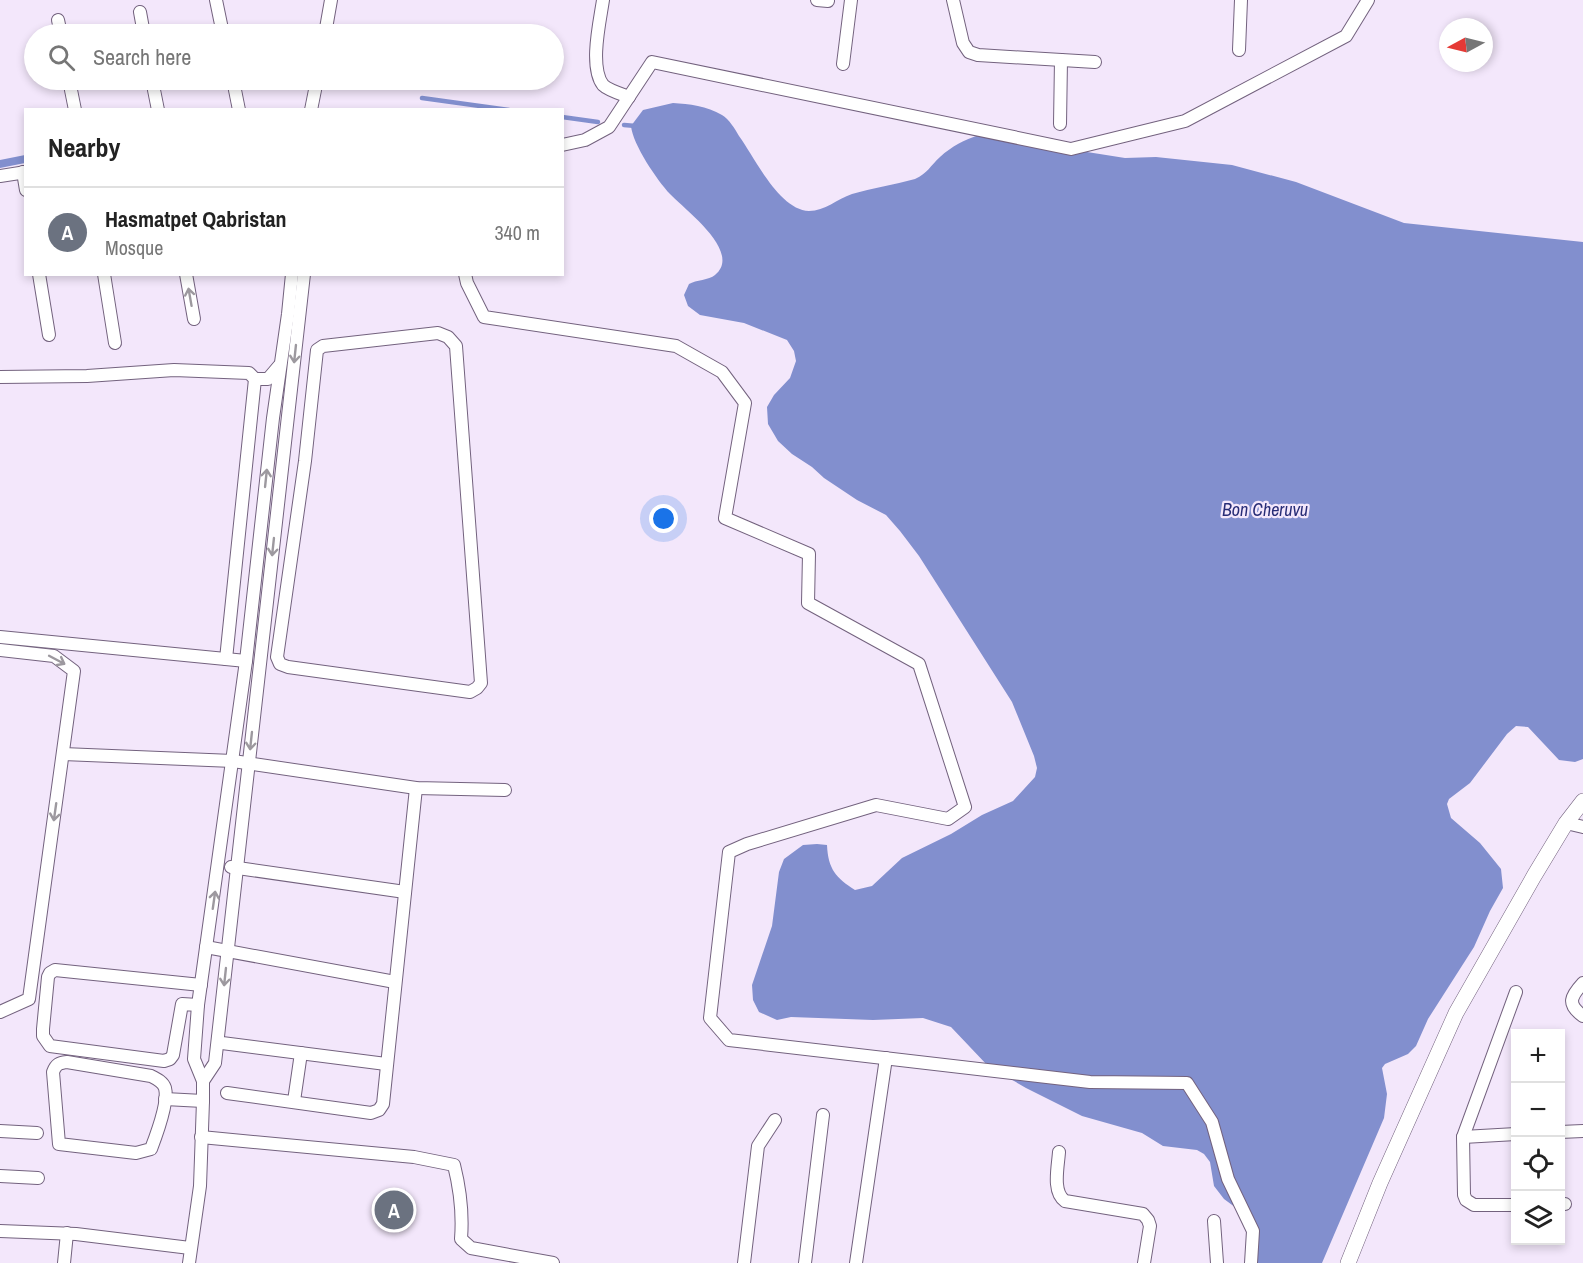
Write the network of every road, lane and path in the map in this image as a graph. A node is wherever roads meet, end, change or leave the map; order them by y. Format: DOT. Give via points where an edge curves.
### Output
graph roads {
  1 [pos="216,0"];
  2 [pos="331,0"];
  3 [pos="603,0"];
  4 [pos="851,0"];
  5 [pos="953,0"];
  6 [pos="1241,0"];
  7 [pos="1368,0"];
  8 [pos="140,12"];
  9 [pos="58,20"];
  10 [pos="59,24"];
  11 [pos="142,24"];
  12 [pos="221,24"];
  13 [pos="327,24"];
  14 [pos="1239,50"];
  15 [pos="1061,60"];
  16 [pos="1095,62"];
  17 [pos="843,64"];
  18 [pos="71,90"];
  19 [pos="154,90"];
  20 [pos="235,90"];
  21 [pos="314,90"];
  22 [pos="629,97"];
  23 [pos="75,108"];
  24 [pos="158,108"];
  25 [pos="239,108"];
  26 [pos="311,108"];
  27 [pos="1060,124"];
  28 [pos="564,145"];
  29 [pos="24,172"];
  30 [pos="0,176"];
  31 [pos="39,276"];
  32 [pos="104,276"];
  33 [pos="186,276"];
  34 [pos="292,276"];
  35 [pos="304,276"];
  36 [pos="465,276"];
  37 [pos="294,315"];
  38 [pos="194,319"];
  39 [pos="49,335"];
  40 [pos="115,343"];
  41 [pos="279,366"];
  42 [pos="0,377"];
  43 [pos="255,379"];
  44 [pos="254,399"];
  45 [pos="273,418"];
  46 [pos="307,437"];
  47 [pos="270,446"];
  48 [pos="284,447"];
  49 [pos="305,461"];
  50 [pos="0,637"];
  51 [pos="0,650"];
  52 [pos="226,659"];
  53 [pos="246,662"];
  54 [pos="63,754"];
  55 [pos="233,761"];
  56 [pos="249,762"];
  57 [pos="416,788"];
  58 [pos="505,790"];
  59 [pos="1583,801"];
  60 [pos="1566,824"];
  61 [pos="1583,827"];
  62 [pos="219,866"];
  63 [pos="237,868"];
  64 [pos="405,892"];
  65 [pos="207,947"];
  66 [pos="228,950"];
  67 [pos="395,982"];
  68 [pos="1583,983"];
  69 [pos="201,985"];
  70 [pos="1516,992"];
  71 [pos="198,1005"];
  72 [pos="0,1012"];
  73 [pos="1583,1016"];
  74 [pos="218,1041"];
  75 [pos="301,1053"];
  76 [pos="886,1058"];
  77 [pos="386,1064"];
  78 [pos="203,1081"];
  79 [pos="227,1093"];
  80 [pos="165,1099"];
  81 [pos="203,1101"];
  82 [pos="294,1101"];
  83 [pos="823,1115"];
  84 [pos="775,1120"];
  85 [pos="0,1131"];
  86 [pos="1583,1131"];
  87 [pos="1565,1132"];
  88 [pos="37,1133"];
  89 [pos="1511,1134"];
  90 [pos="201,1137"];
  91 [pos="1463,1137"];
  92 [pos="1059,1152"];
  93 [pos="0,1176"];
  94 [pos="38,1178"];
  95 [pos="1511,1205"];
  96 [pos="1214,1221"];
  97 [pos="0,1231"];
  98 [pos="67,1233"];
  99 [pos="190,1248"];
  100 [pos="64,1263"];
  101 [pos="189,1263"];
  102 [pos="553,1263"];
  103 [pos="744,1263"];
  104 [pos="805,1263"];
  105 [pos="856,1263"];
  106 [pos="1144,1263"];
  107 [pos="1217,1263"];
  108 [pos="1251,1263"];
  109 [pos="1348,1263"];
  1 -- 12 [label="street"];
  2 -- 13 [label="street"];
  3 -- 22 [label="street" via="597,73 604,86"];
  4 -- 17 [label="street"];
  5 -- 15 [label="street" via="963,43 969,52"];
  6 -- 14 [label="street"];
  7 -- 22 [label="street" via="1346,36 1185,121 1071,148 652,62"];
  8 -- 11 [label="street"];
  9 -- 10 [label="street"];
  15 -- 16 [label="street"];
  15 -- 27 [label="street"];
  18 -- 23 [label="street"];
  19 -- 24 [label="street"];
  20 -- 25 [label="street"];
  21 -- 26 [label="street"];
  22 -- 28 [label="street" via="609,127 585,140"];
  29 -- 30 [label="street"];
  31 -- 39 [label="street"];
  32 -- 40 [label="street"];
  38 -- 33 [label="street, one-way"];
  34 -- 37 [label="street"];
  35 -- 37 [label="street"];
  36 -- 76 [label="street" via="484,317 676,346 722,372 745,402 725,518 809,554 808,603 919,664 965,807 948,819 876,805 729,852 710,1018 729,1040"];
  37 -- 41 [label="street"];
  37 -- 48 [label="street, one-way"];
  41 -- 43 [label="street" via="268,379"];
  41 -- 45 [label="street"];
  42 -- 43 [label="street" via="174,370 249,373"];
  43 -- 44 [label="street"];
  44 -- 45 [label="street" via="267,400"];
  44 -- 52 [label="street"];
  45 -- 47 [label="street"];
  46 -- 48 [label="street"];
  46 -- 49 [label="street"];
  46 -- 49 [label="street" via="320,347 438,333 456,346 481,674 477,688 470,692 280,664"];
  47 -- 48 [label="street"];
  53 -- 47 [label="street, one-way"];
  48 -- 49 [label="street"];
  48 -- 56 [label="street, one-way"];
  50 -- 52 [label="street"];
  51 -- 54 [label="street, one-way" via="54,656 74,671"];
  52 -- 53 [label="street"];
  53 -- 55 [label="street"];
  54 -- 55 [label="street"];
  54 -- 72 [label="street, one-way" via="29,999"];
  55 -- 56 [label="street"];
  55 -- 62 [label="street"];
  56 -- 57 [label="street"];
  56 -- 63 [label="street"];
  57 -- 58 [label="street"];
  57 -- 64 [label="street"];
  59 -- 60 [label="street"];
  60 -- 61 [label="street"];
  60 -- 109 [label="street" via="1456,1013"];
  62 -- 63 [label="street"];
  65 -- 62 [label="street, one-way"];
  63 -- 64 [label="street"];
  63 -- 66 [label="street"];
  64 -- 67 [label="street"];
  65 -- 66 [label="street"];
  65 -- 69 [label="street"];
  66 -- 67 [label="street"];
  66 -- 74 [label="street, one-way"];
  67 -- 77 [label="street"];
  68 -- 73 [label="street" via="1571,1002"];
  69 -- 71 [label="street"];
  69 -- 71 [label="street" via="55,970 48,977 43,1036 50,1046 164,1061 174,1054 182,1004"];
  70 -- 91 [label="street"];
  71 -- 78 [label="street" via="194,1059"];
  74 -- 75 [label="street"];
  74 -- 78 [label="street" via="215,1063"];
  75 -- 77 [label="street"];
  75 -- 82 [label="street"];
  76 -- 105 [label="street"];
  76 -- 108 [label="street" via="1090,1082 1187,1083 1212,1122 1228,1179 1254,1231"];
  77 -- 82 [label="street" via="383,1104 379,1110 371,1113"];
  78 -- 81 [label="street"];
  79 -- 82 [label="street"];
  80 -- 80 [label="street" via="165,1087 151,1076 67,1062 55,1066 53,1072 59,1144 143,1153 151,1149"];
  80 -- 81 [label="street"];
  81 -- 90 [label="street"];
  83 -- 104 [label="street"];
  84 -- 103 [label="street" via="758,1146"];
  85 -- 88 [label="street"];
  86 -- 87 [label="street"];
  89 -- 91 [label="street"];
  90 -- 99 [label="street" via="200,1186"];
  90 -- 102 [label="street" via="414,1157 454,1165 461,1239 471,1248"];
  91 -- 95 [label="street" via="1466,1200 1474,1205"];
  92 -- 106 [label="street" via="1060,1198 1138,1212 1148,1220"];
  93 -- 94 [label="street"];
  96 -- 107 [label="street"];
  97 -- 98 [label="street"];
  98 -- 99 [label="street"];
  98 -- 100 [label="street"];
  99 -- 101 [label="street"];
}
